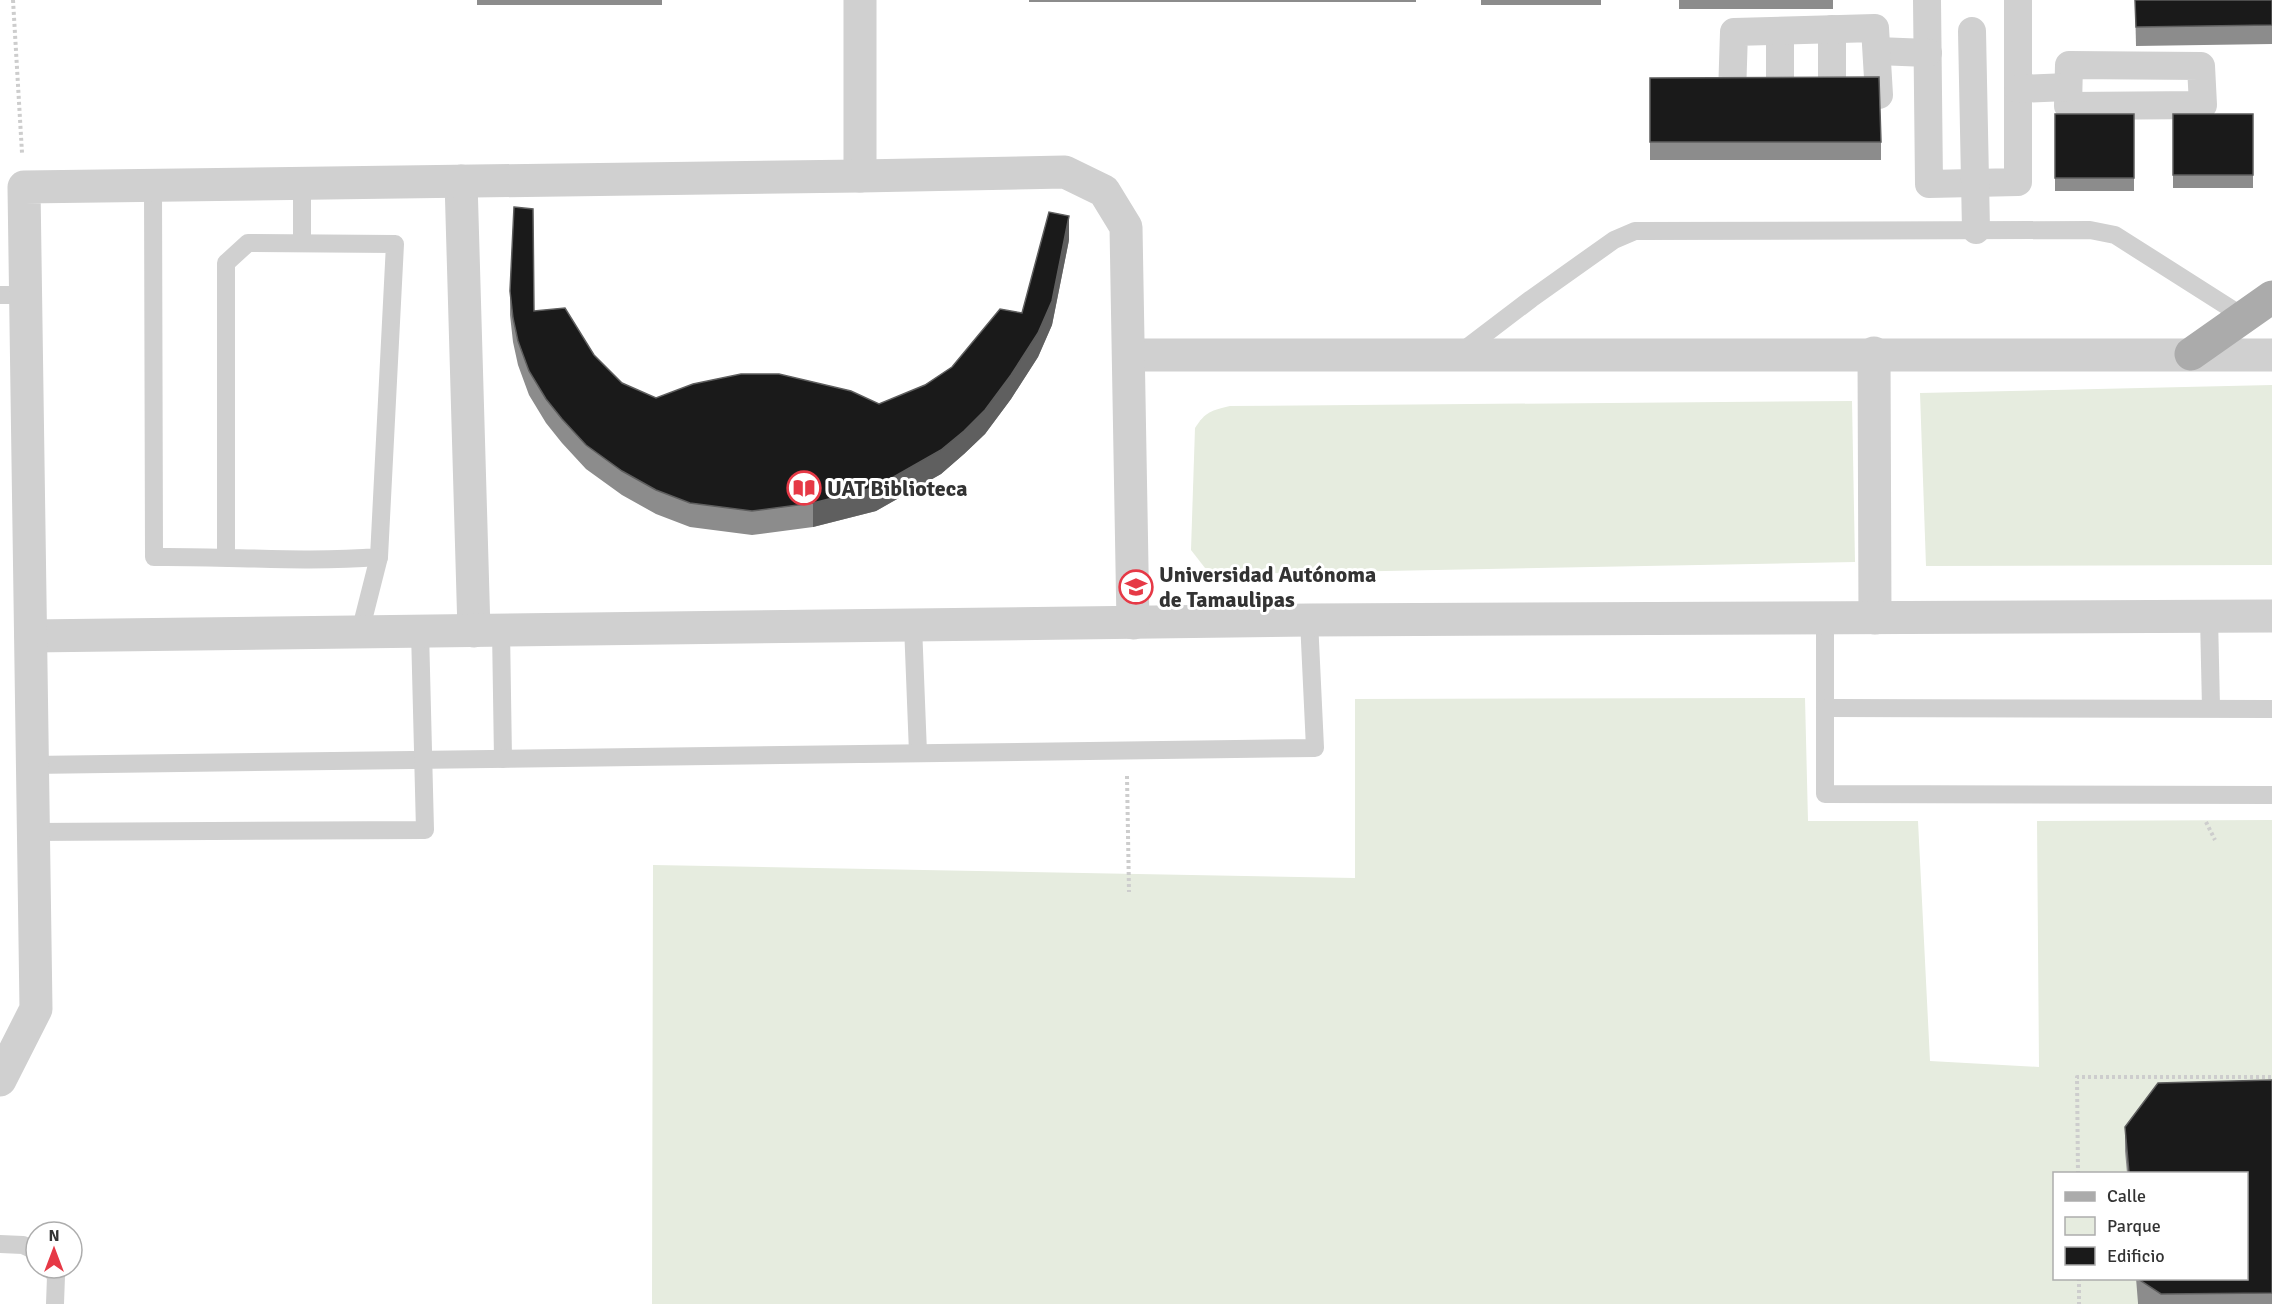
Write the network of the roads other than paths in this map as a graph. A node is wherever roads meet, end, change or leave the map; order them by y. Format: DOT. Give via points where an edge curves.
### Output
graph roads {
  1 [pos="860,0"];
  2 [pos="1927,0"];
  3 [pos="2019,0"];
  4 [pos="1832,29"];
  5 [pos="1780,31"];
  6 [pos="1972,31"];
  7 [pos="1877,51"];
  8 [pos="1928,52"];
  9 [pos="2121,66"];
  10 [pos="2162,66"];
  11 [pos="2068,87"];
  12 [pos="2019,89"];
  13 [pos="1732,95"];
  14 [pos="1780,95"];
  15 [pos="1832,95"];
  16 [pos="1879,95"];
  17 [pos="2123,105"];
  18 [pos="2162,105"];
  19 [pos="860,176"];
  20 [pos="461,181"];
  21 [pos="302,183"];
  22 [pos="1975,184"];
  23 [pos="153,185"];
  24 [pos="1976,230"];
  25 [pos="302,243"];
  26 [pos="13,295"];
  27 [pos="2272,297"];
  28 [pos="2244,317"];
  29 [pos="1874,353"];
  30 [pos="1458,354"];
  31 [pos="2191,354"];
  32 [pos="1129,355"];
  33 [pos="2272,355"];
  34 [pos="226,556"];
  35 [pos="379,557"];
  36 [pos="2272,616"];
  37 [pos="2209,617"];
  38 [pos="1825,618"];
  39 [pos="1875,618"];
  40 [pos="1309,620"];
  41 [pos="1132,623"];
  42 [pos="913,625"];
  43 [pos="487,631"];
  44 [pos="360,632"];
  45 [pos="420,632"];
  46 [pos="31,636"];
  47 [pos="1825,708"];
  48 [pos="2211,708"];
  49 [pos="2272,709"];
  50 [pos="918,753"];
  51 [pos="503,759"];
  52 [pos="423,760"];
  53 [pos="31,765"];
  54 [pos="2272,795"];
  55 [pos="32,832"];
  56 [pos="0,1080"];
  57 [pos="0,1245"];
  58 [pos="24,1245"];
  59 [pos="56,1280"];
  60 [pos="55,1304"];
  1 -- 19 [label="street"];
  2 -- 8 [label="street"];
  3 -- 12 [label="street"];
  4 -- 5 [label="street"];
  4 -- 7 [label="street" via="1875,28"];
  4 -- 15 [label="street"];
  5 -- 13 [label="street" via="1734,32"];
  5 -- 14 [label="street"];
  6 -- 22 [label="street"];
  7 -- 8 [label="street"];
  7 -- 16 [label="street"];
  8 -- 22 [label="street" via="1929,184"];
  9 -- 10 [label="street"];
  9 -- 11 [label="street" via="2069,65"];
  9 -- 17 [label="street"];
  10 -- 18 [label="street"];
  10 -- 18 [label="street" via="2201,66 2202,105"];
  11 -- 12 [label="street"];
  11 -- 17 [label="street" via="2068,106"];
  12 -- 22 [label="street" via="2019,182"];
  17 -- 18 [label="street"];
  19 -- 20 [label="street"];
  19 -- 32 [label="street" via="1065,171 1104,191 1126,227"];
  20 -- 21 [label="street"];
  20 -- 43 [label="street"];
  21 -- 23 [label="street"];
  21 -- 25 [label="lane"];
  22 -- 24 [label="street"];
  23 -- 26 [label="street" via="24,187"];
  23 -- 34 [label="lane" via="154,557"];
  24 -- 28 [label="lane" via="2090,230 2115,235"];
  24 -- 30 [label="lane" via="1635,231 1614,240"];
  25 -- 34 [label="lane" via="248,243 226,263"];
  25 -- 35 [label="lane" via="395,244"];
  26 -- 46 [label="street"];
  27 -- 28 [label="main road"];
  28 -- 31 [label="main road"];
  29 -- 30 [label="street"];
  29 -- 31 [label="street"];
  29 -- 39 [label="street"];
  30 -- 32 [label="street"];
  31 -- 33 [label="street"];
  32 -- 41 [label="street"];
  34 -- 35 [label="lane"];
  35 -- 44 [label="lane"];
  36 -- 37 [label="street"];
  37 -- 39 [label="street"];
  37 -- 48 [label="lane"];
  38 -- 39 [label="street"];
  38 -- 40 [label="street"];
  38 -- 47 [label="lane"];
  40 -- 41 [label="street"];
  40 -- 50 [label="lane" via="1315,748"];
  41 -- 42 [label="street"];
  42 -- 43 [label="street"];
  42 -- 50 [label="lane"];
  43 -- 45 [label="street"];
  43 -- 51 [label="lane"];
  44 -- 45 [label="street"];
  44 -- 46 [label="street"];
  45 -- 52 [label="lane"];
  46 -- 53 [label="street"];
  47 -- 48 [label="lane"];
  47 -- 54 [label="lane" via="1825,794"];
  48 -- 49 [label="lane"];
  50 -- 51 [label="lane"];
  51 -- 52 [label="lane"];
  52 -- 53 [label="lane"];
  52 -- 55 [label="lane" via="424,830"];
  53 -- 55 [label="street"];
  55 -- 56 [label="street" via="36,1009"];
  57 -- 58 [label="lane"];
  59 -- 60 [label="lane"];
}
